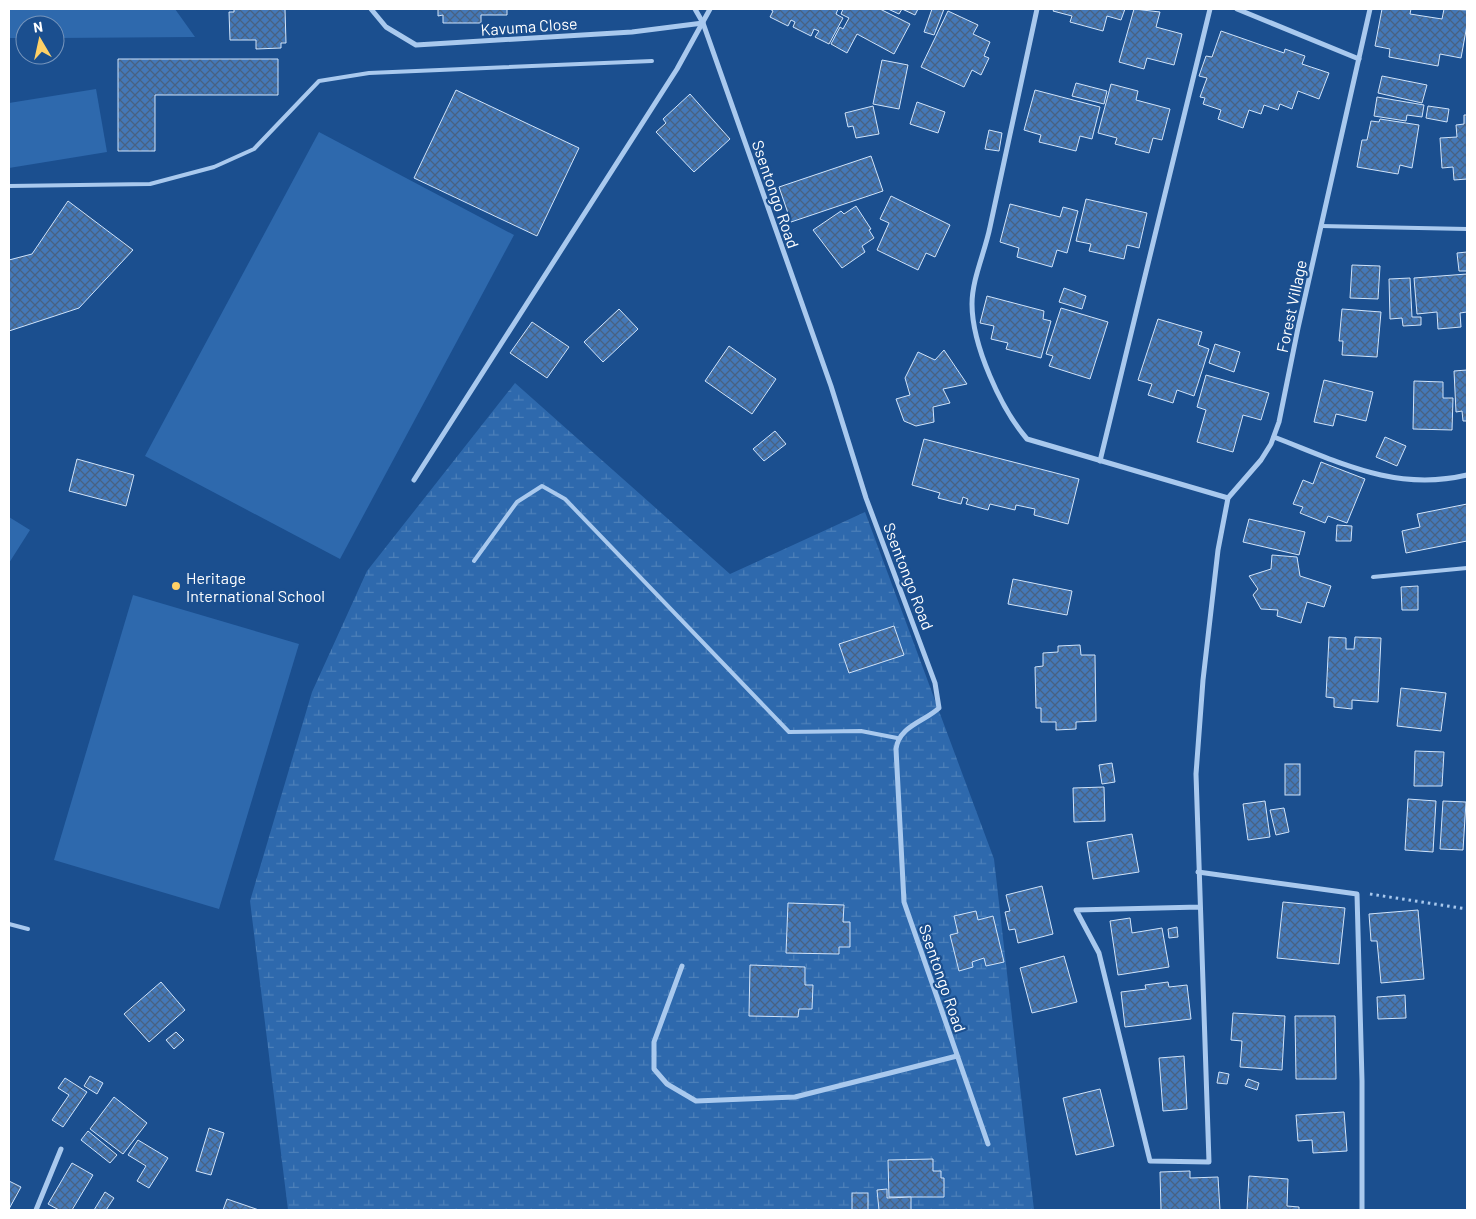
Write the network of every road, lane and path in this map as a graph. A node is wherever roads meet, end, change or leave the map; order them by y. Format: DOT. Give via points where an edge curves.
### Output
graph roads {
  1 [pos="370,9"];
  2 [pos="695,9"];
  3 [pos="710,9"];
  4 [pos="1037,9"];
  5 [pos="1210,9"];
  6 [pos="1238,9"];
  7 [pos="1370,9"];
  8 [pos="703,23"];
  9 [pos="1359,59"];
  10 [pos="652,61"];
  11 [pos="9,186"];
  12 [pos="1321,226"];
  13 [pos="1467,229"];
  14 [pos="1274,437"];
  15 [pos="1100,461"];
  16 [pos="1467,475"];
  17 [pos="414,480"];
  18 [pos="1228,498"];
  19 [pos="474,561"];
  20 [pos="1467,568"];
  21 [pos="1373,577"];
  22 [pos="897,738"];
  23 [pos="1198,872"];
  24 [pos="1356,894"];
  25 [pos="1200,907"];
  26 [pos="1467,908"];
  27 [pos="9,924"];
  28 [pos="28,929"];
  29 [pos="682,966"];
  30 [pos="956,1056"];
  31 [pos="988,1144"];
  32 [pos="61,1150"];
  33 [pos="36,1210"];
  34 [pos="1362,1210"];
  1 -- 8 [label="street, Kavuma Close" via="386,27 416,45 632,32"];
  2 -- 8 [label="street, Ssentongo Road"];
  3 -- 8 [label="street"];
  4 -- 15 [label="street" via="974,292 973,322 994,383 1027,439"];
  5 -- 15 [label="street"];
  6 -- 9 [label="street"];
  7 -- 9 [label="street, Forest Village"];
  8 -- 17 [label="street" via="677,69"];
  8 -- 22 [label="street, Ssentongo Road" via="828,376 866,498 935,683 939,708"];
  9 -- 12 [label="street, Forest Village"];
  10 -- 11 [label="lane" via="369,73 319,81 254,149 214,167 150,184"];
  12 -- 13 [label="lane"];
  12 -- 14 [label="street, Forest Village"];
  14 -- 16 [label="street" via="1379,476 1424,481"];
  14 -- 18 [label="street, Forest Village" via="1261,460"];
  15 -- 18 [label="street"];
  18 -- 23 [label="street" via="1218,550 1197,741"];
  19 -- 22 [label="lane" via="517,502 542,486 565,499 788,732 861,731"];
  20 -- 21 [label="lane"];
  22 -- 30 [label="street, Ssentongo Road" via="904,902"];
  23 -- 24 [label="street"];
  23 -- 25 [label="street"];
  24 -- 26 [label="path"];
  24 -- 34 [label="street"];
  25 -- 25 [label="street" via="1209,1162 1150,1161 1100,954 1076,910"];
  27 -- 28 [label="lane"];
  29 -- 30 [label="street" via="654,1042 654,1069 667,1084 696,1101 796,1097"];
  30 -- 31 [label="street, Ssentongo Road"];
  32 -- 33 [label="street"];
}
